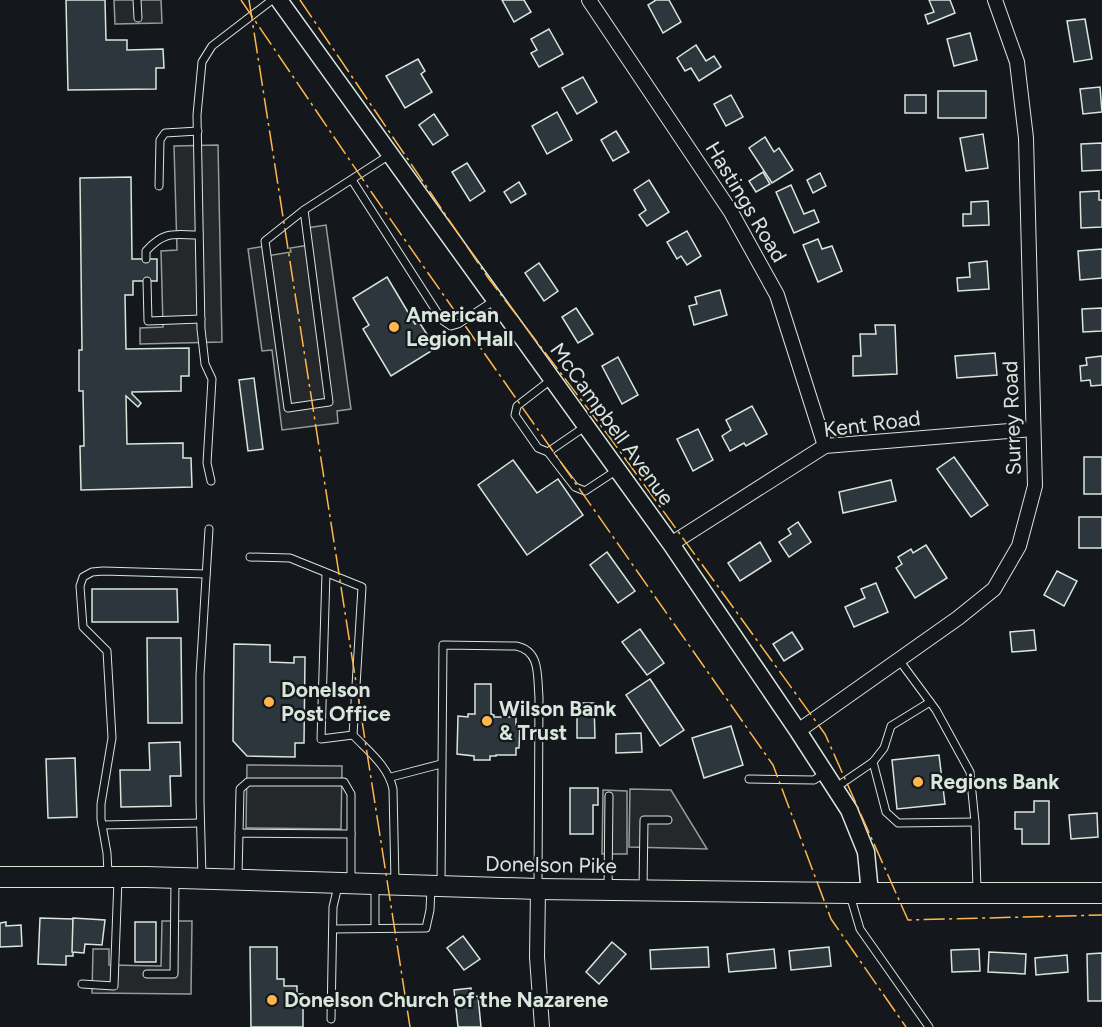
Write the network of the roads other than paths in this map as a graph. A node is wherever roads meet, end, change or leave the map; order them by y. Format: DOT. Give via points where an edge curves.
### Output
graph roads {
  1 [pos="137,0"];
  2 [pos="272,0"];
  3 [pos="279,0"];
  4 [pos="590,0"];
  5 [pos="995,0"];
  6 [pos="138,18"];
  7 [pos="198,131"];
  8 [pos="391,154"];
  9 [pos="351,180"];
  10 [pos="159,186"];
  11 [pos="304,210"];
  12 [pos="199,235"];
  13 [pos="146,259"];
  14 [pos="147,281"];
  15 [pos="495,300"];
  16 [pos="201,319"];
  17 [pos="552,379"];
  18 [pos="586,426"];
  19 [pos="1033,429"];
  20 [pos="825,446"];
  21 [pos="548,452"];
  22 [pos="617,470"];
  23 [pos="211,481"];
  24 [pos="208,529"];
  25 [pos="671,544"];
  26 [pos="250,557"];
  27 [pos="326,573"];
  28 [pos="206,574"];
  29 [pos="899,660"];
  30 [pos="930,702"];
  31 [pos="798,731"];
  32 [pos="353,735"];
  33 [pos="873,762"];
  34 [pos="441,764"];
  35 [pos="825,773"];
  36 [pos="391,777"];
  37 [pos="749,779"];
  38 [pos="835,788"];
  39 [pos="609,796"];
  40 [pos="668,820"];
  41 [pos="975,822"];
  42 [pos="200,823"];
  43 [pos="102,825"];
  44 [pos="239,833"];
  45 [pos="351,834"];
  46 [pos="0,877"];
  47 [pos="113,877"];
  48 [pos="175,878"];
  49 [pos="202,879"];
  50 [pos="238,880"];
  51 [pos="345,883"];
  52 [pos="375,884"];
  53 [pos="395,885"];
  54 [pos="436,886"];
  55 [pos="538,889"];
  56 [pos="608,890"];
  57 [pos="643,890"];
  58 [pos="849,893"];
  59 [pos="870,893"];
  60 [pos="977,893"];
  61 [pos="1102,893"];
  62 [pos="375,928"];
  63 [pos="333,929"];
  64 [pos="147,974"];
  65 [pos="82,984"];
  66 [pos="331,1019"];
  67 [pos="542,1027"];
  68 [pos="929,1027"];
  1 -- 6 [label="lane"];
  2 -- 7 [label="lane" via="212,46 202,62"];
  3 -- 8 [label="street, McCampbell Avenue"];
  4 -- 20 [label="street, Hastings Road" via="731,212 777,295"];
  5 -- 19 [label="street, Surrey Road" via="1017,62 1026,138"];
  7 -- 10 [label="lane" via="165,133 160,140"];
  7 -- 12 [label="lane"];
  8 -- 9 [label="lane"];
  8 -- 15 [label="street, McCampbell Avenue"];
  9 -- 11 [label="lane"];
  9 -- 15 [label="lane" via="442,320 451,326 458,324"];
  11 -- 11 [label="lane" via="265,241 288,408 329,402"];
  12 -- 13 [label="lane" via="165,235 146,250"];
  12 -- 16 [label="lane"];
  14 -- 16 [label="lane" via="148,321"];
  15 -- 17 [label="street, McCampbell Avenue"];
  16 -- 23 [label="lane" via="205,364 212,379 207,463"];
  17 -- 18 [label="street, McCampbell Avenue"];
  17 -- 21 [label="lane" via="517,406 514,415 538,448"];
  18 -- 21 [label="lane"];
  18 -- 22 [label="street, McCampbell Avenue"];
  19 -- 20 [label="street, Kent Road"];
  19 -- 29 [label="street, Surrey Road" via="1035,486 1014,555 994,589"];
  20 -- 25 [label="street, Kent Road"];
  21 -- 22 [label="lane" via="575,487 585,491"];
  22 -- 25 [label="street, McCampbell Avenue"];
  24 -- 28 [label="lane"];
  25 -- 31 [label="street, McCampbell Avenue"];
  26 -- 27 [label="lane" via="290,558"];
  27 -- 32 [label="lane" via="362,587"];
  27 -- 32 [label="lane" via="321,739"];
  28 -- 42 [label="lane" via="200,675"];
  28 -- 43 [label="lane" via="103,571 83,577 83,627 107,651 112,738 101,804"];
  29 -- 30 [label="lane"];
  29 -- 31 [label="street, Surrey Road"];
  30 -- 33 [label="lane" via="891,726 884,748"];
  30 -- 41 [label="lane" via="970,772"];
  31 -- 35 [label="street, McCampbell Avenue"];
  32 -- 36 [label="lane"];
  33 -- 38 [label="lane"];
  33 -- 41 [label="lane" via="886,812 898,823"];
  34 -- 36 [label="lane"];
  34 -- 54 [label="lane"];
  34 -- 55 [label="lane" via="442,645 525,648 536,664 539,697"];
  35 -- 37 [label="lane" via="814,780"];
  35 -- 38 [label="street, McCampbell Avenue"];
  36 -- 53 [label="lane"];
  38 -- 59 [label="street, McCampbell Avenue" via="849,810 866,852"];
  39 -- 56 [label="lane"];
  40 -- 57 [label="lane" via="644,820"];
  41 -- 60 [label="lane"];
  42 -- 43 [label="lane"];
  42 -- 49 [label="lane"];
  43 -- 47 [label="lane"];
  44 -- 45 [label="lane"];
  44 -- 45 [label="lane" via="240,789 248,782 344,782 351,794"];
  44 -- 50 [label="lane"];
  45 -- 51 [label="lane"];
  46 -- 47 [label="main road, Donelson Pike"];
  47 -- 48 [label="main road, Donelson Pike"];
  47 -- 65 [label="lane" via="114,986"];
  48 -- 49 [label="main road, Donelson Pike"];
  48 -- 64 [label="lane" via="174,974"];
  49 -- 50 [label="main road, Donelson Pike"];
  50 -- 51 [label="main road, Donelson Pike"];
  51 -- 52 [label="main road, Donelson Pike"];
  51 -- 63 [label="lane" via="333,907"];
  52 -- 53 [label="main road, Donelson Pike"];
  52 -- 62 [label="lane"];
  53 -- 54 [label="main road, Donelson Pike"];
  54 -- 55 [label="main road, Donelson Pike"];
  54 -- 62 [label="lane" via="426,928"];
  55 -- 56 [label="main road, Donelson Pike"];
  55 -- 67 [label="street"];
  56 -- 57 [label="main road, Donelson Pike"];
  57 -- 58 [label="main road, Donelson Pike"];
  58 -- 59 [label="main road, Donelson Pike"];
  58 -- 68 [label="lane" via="861,929"];
  59 -- 60 [label="main road, Donelson Pike"];
  60 -- 61 [label="main road, Donelson Pike"];
  62 -- 63 [label="lane"];
  63 -- 66 [label="lane"];
}
